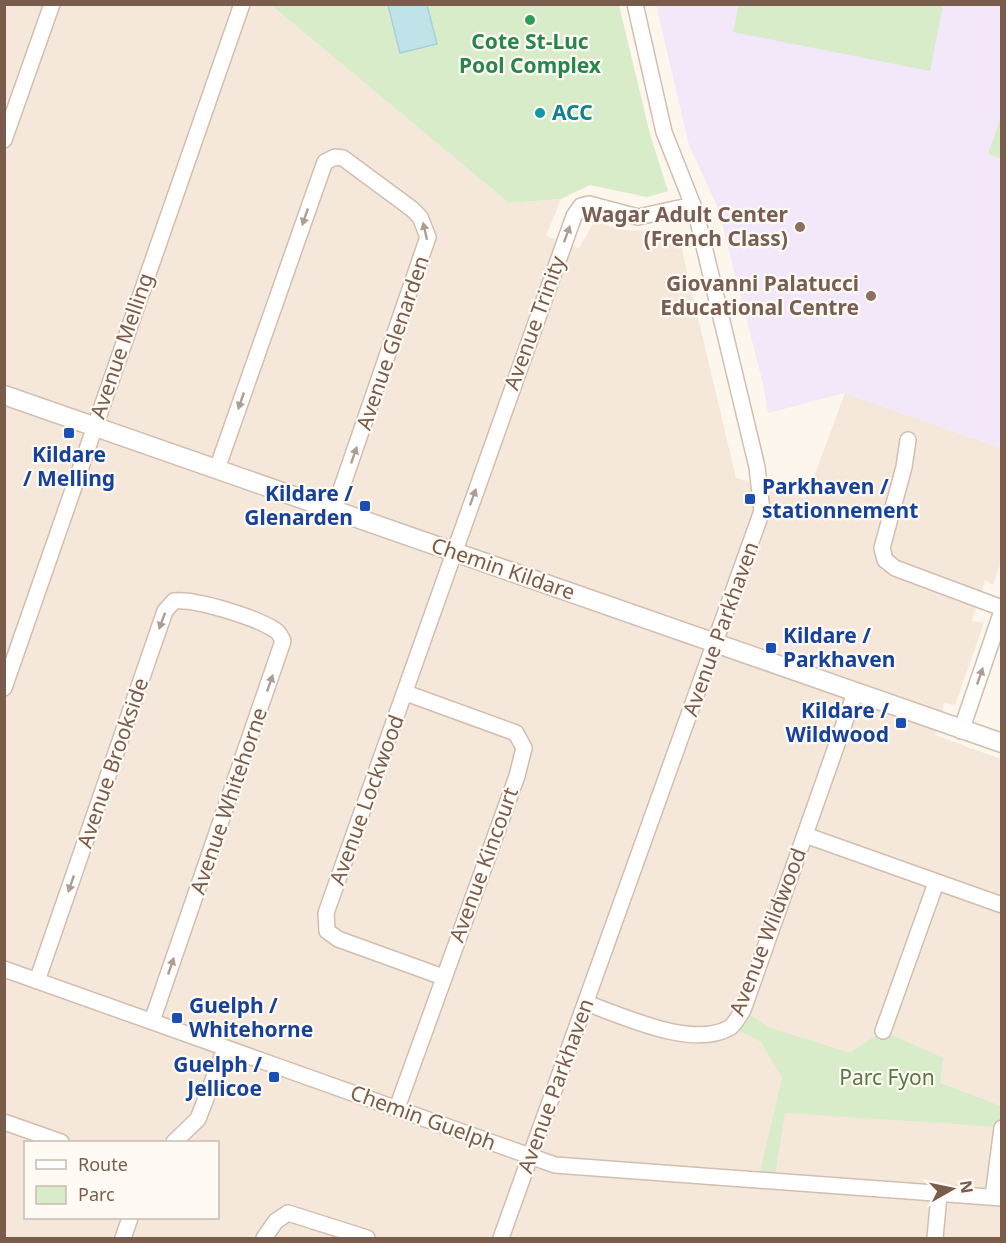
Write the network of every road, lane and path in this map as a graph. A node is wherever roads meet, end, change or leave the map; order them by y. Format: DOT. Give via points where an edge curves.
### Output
graph roads {
  1 [pos="52,4"];
  2 [pos="242,4"];
  3 [pos="635,4"];
  4 [pos="4,140"];
  5 [pos="693,205"];
  6 [pos="4,395"];
  7 [pos="94,426"];
  8 [pos="908,440"];
  9 [pos="217,469"];
  10 [pos="334,510"];
  11 [pos="455,552"];
  12 [pos="1002,609"];
  13 [pos="228,612"];
  14 [pos="715,644"];
  15 [pos="4,688"];
  16 [pos="406,693"];
  17 [pos="855,693"];
  18 [pos="961,731"];
  19 [pos="1002,743"];
  20 [pos="805,835"];
  21 [pos="936,883"];
  22 [pos="1002,905"];
  23 [pos="4,969"];
  24 [pos="443,977"];
  25 [pos="37,981"];
  26 [pos="586,1003"];
  27 [pos="152,1021"];
  28 [pos="883,1031"];
  29 [pos="225,1049"];
  30 [pos="397,1108"];
  31 [pos="6,1128"];
  32 [pos="1002,1128"];
  33 [pos="54,1141"];
  34 [pos="176,1141"];
  35 [pos="531,1158"];
  36 [pos="939,1195"];
  37 [pos="997,1198"];
  38 [pos="130,1219"];
  39 [pos="123,1239"];
  40 [pos="264,1239"];
  41 [pos="367,1239"];
  42 [pos="501,1239"];
  43 [pos="935,1239"];
  1 -- 4 [label="street"];
  2 -- 7 [label="street, Avenue Melling"];
  3 -- 5 [label="street, Avenue Parkhaven" via="664,132"];
  11 -- 5 [label="street, Avenue Trinity, one-way" via="571,222 580,207 593,204 638,217"];
  5 -- 14 [label="street, Avenue Parkhaven" via="758,467 762,499 759,523"];
  6 -- 7 [label="street, Chemin Kildare"];
  7 -- 9 [label="street, Chemin Kildare"];
  7 -- 15 [label="street, Avenue Melling"];
  8 -- 12 [label="street" via="885,532 885,560 895,568"];
  9 -- 10 [label="street, Chemin Kildare"];
  10 -- 9 [label="street, Avenue Glenarden, one-way" via="428,237 420,217 343,159 335,157 325,162"];
  10 -- 11 [label="street, Chemin Kildare"];
  11 -- 14 [label="street, Chemin Kildare"];
  11 -- 16 [label="street, Avenue Lockwood"];
  18 -- 12 [label="street, one-way"];
  13 -- 25 [label="street, Avenue Brookside, one-way" via="188,599 174,601 165,611"];
  27 -- 13 [label="street, Avenue Whitehorne, one-way" via="283,641 278,631"];
  14 -- 17 [label="street, Chemin Kildare"];
  14 -- 26 [label="street, Avenue Parkhaven"];
  16 -- 24 [label="street, Avenue Lockwood" via="327,913 327,931 338,939"];
  16 -- 24 [label="street, Avenue Kincourt" via="516,733 524,748 524,757"];
  17 -- 18 [label="street, Chemin Kildare"];
  17 -- 20 [label="street, Avenue Wildwood"];
  18 -- 19 [label="street, Chemin Kildare"];
  20 -- 21 [label="street"];
  20 -- 26 [label="street, Avenue Wildwood" via="743,1010 731,1027 713,1034 690,1035"];
  21 -- 22 [label="street"];
  21 -- 28 [label="street"];
  23 -- 25 [label="street, Chemin Guelph"];
  24 -- 30 [label="street, Avenue Kincourt"];
  25 -- 27 [label="street, Chemin Guelph"];
  26 -- 35 [label="street, Avenue Parkhaven"];
  27 -- 29 [label="street, Chemin Guelph"];
  29 -- 30 [label="street, Chemin Guelph"];
  29 -- 34 [label="street" via="198,1119"];
  30 -- 35 [label="street, Chemin Guelph"];
  31 -- 33 [label="street"];
  32 -- 37 [label="street"];
  35 -- 36 [label="street, Chemin Guelph" via="564,1166"];
  35 -- 42 [label="street, Avenue Parkhaven"];
  36 -- 37 [label="street, Chemin Guelph"];
  36 -- 43 [label="street"];
  38 -- 39 [label="street"];
  40 -- 41 [label="street" via="276,1221 288,1213"];
}
